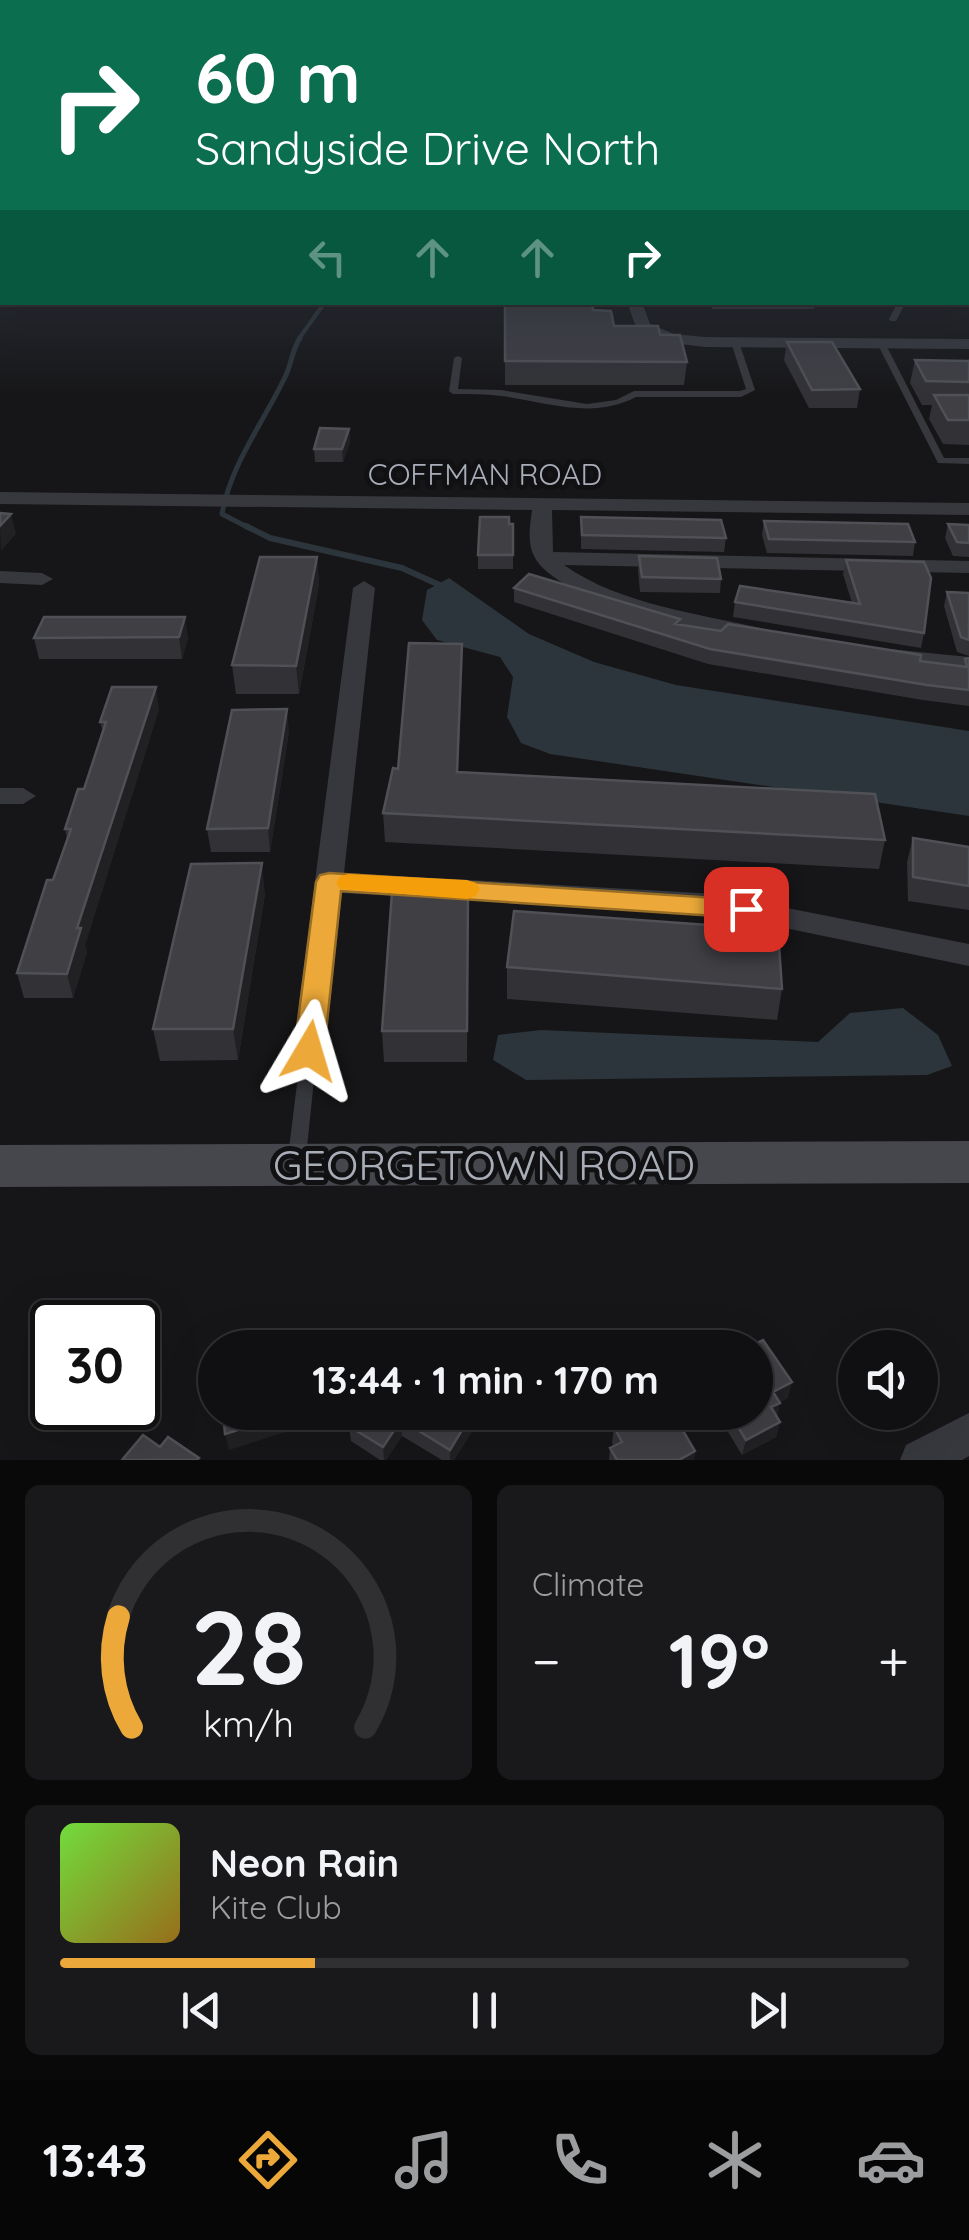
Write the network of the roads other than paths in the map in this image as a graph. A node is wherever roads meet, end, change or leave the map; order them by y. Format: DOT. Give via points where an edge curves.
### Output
graph roads {
  1 [pos="635,305"];
  2 [pos="900,305"];
  3 [pos="892,319"];
  4 [pos="735,342"];
  5 [pos="881,343"];
  6 [pos="969,344"];
  7 [pos="458,358"];
  8 [pos="894,368"];
  9 [pos="912,368"];
  10 [pos="916,412"];
  11 [pos="934,412"];
  12 [pos="969,461"];
  13 [pos="0,498"];
  14 [pos="542,504"];
  15 [pos="969,509"];
  16 [pos="545,558"];
  17 [pos="611,559"];
  18 [pos="969,568"];
  19 [pos="0,577"];
  20 [pos="42,579"];
  21 [pos="364,588"];
  22 [pos="596,590"];
  23 [pos="772,637"];
  24 [pos="860,652"];
  25 [pos="969,664"];
  26 [pos="329,882"];
  27 [pos="969,955"];
  28 [pos="309,1051"];
  29 [pos="969,1162"];
  30 [pos="296,1164"];
  31 [pos="0,1166"];
  32 [pos="969,1433"];
  33 [pos="921,1460"];
  1 -- 4 [label="street" via="638,322 660,335"];
  2 -- 3 [label="lane"];
  4 -- 5 [label="street"];
  4 -- 7 [label="lane" via="751,390 634,394 620,404 546,404 498,392 453,392"];
  5 -- 6 [label="street"];
  5 -- 8 [label="lane"];
  8 -- 9 [label="lane"];
  8 -- 10 [label="lane"];
  10 -- 11 [label="lane"];
  10 -- 12 [label="lane" via="941,461"];
  13 -- 14 [label="street, COFFMAN ROAD"];
  14 -- 15 [label="street, COFFMAN ROAD"];
  14 -- 16 [label="street"];
  16 -- 17 [label="street"];
  16 -- 22 [label="street" via="558,574"];
  17 -- 18 [label="street"];
  17 -- 22 [label="street"];
  19 -- 20 [label="street"];
  21 -- 26 [label="street"];
  22 -- 23 [label="street"];
  24 -- 25 [label="street"];
  26 -- 27 [label="street" via="717,904"];
  26 -- 28 [label="street"];
  28 -- 30 [label="lane"];
  29 -- 30 [label="main road, GEORGETOWN ROAD"];
  30 -- 31 [label="main road, GEORGETOWN ROAD"];
  32 -- 33 [label="street"];
}
